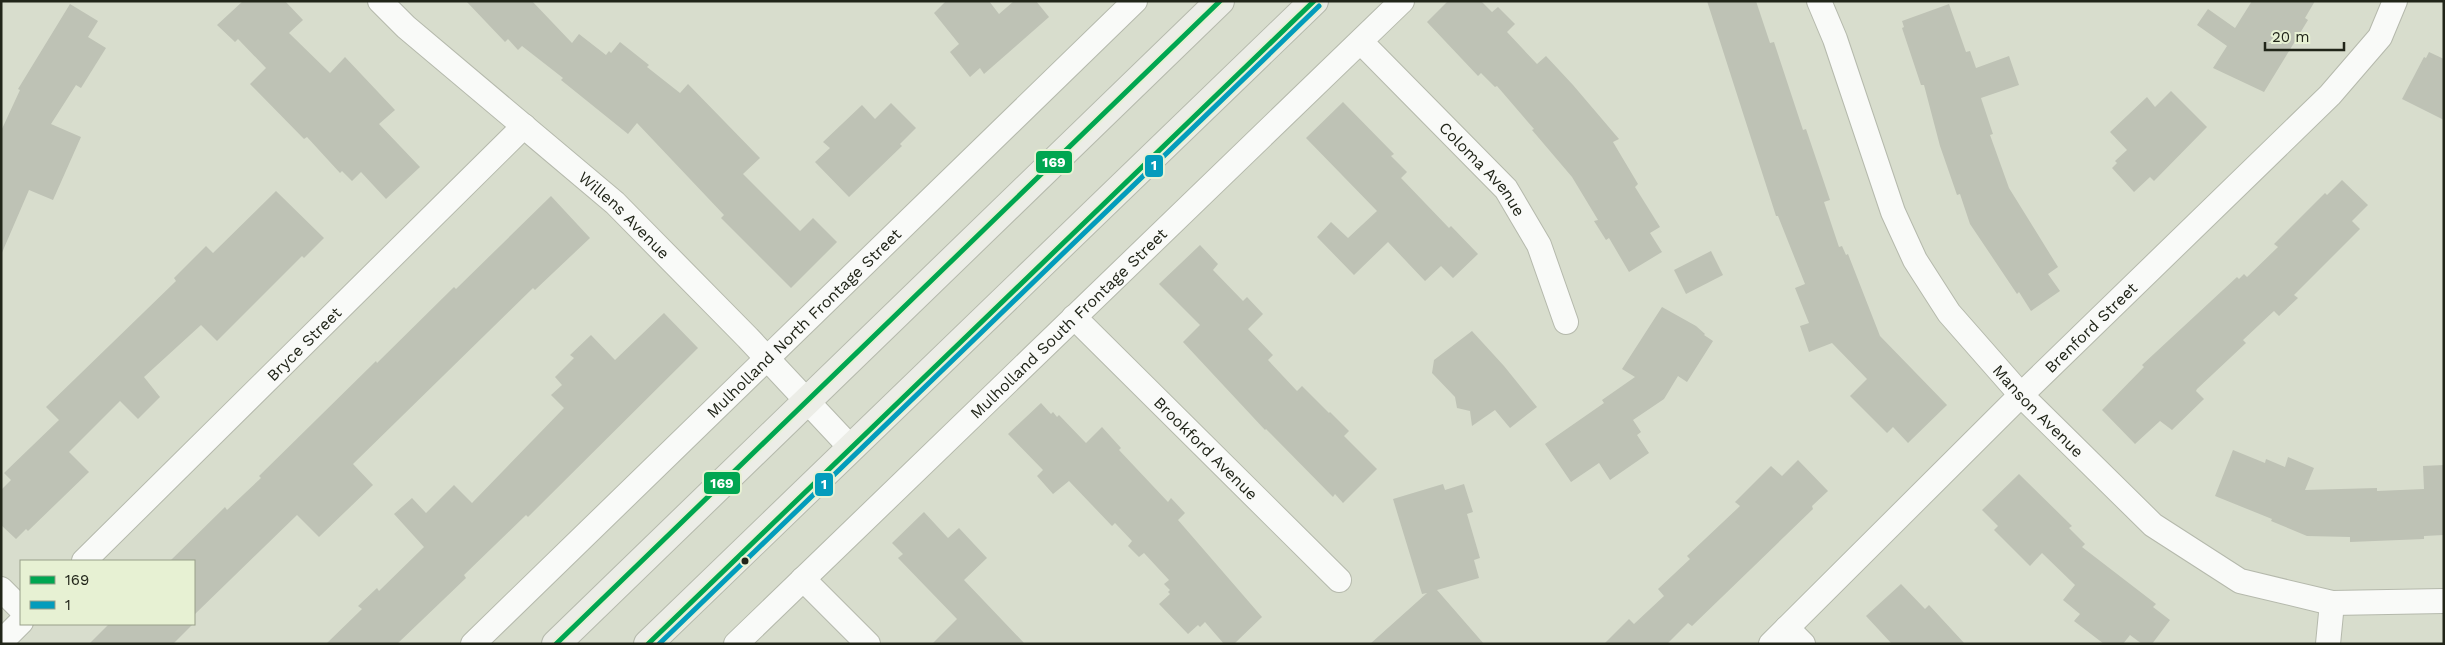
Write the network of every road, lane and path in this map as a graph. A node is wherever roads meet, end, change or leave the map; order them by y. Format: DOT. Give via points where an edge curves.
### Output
graph roads {
  1 [pos="380,1"];
  2 [pos="1220,1"];
  3 [pos="1314,1"];
  4 [pos="1402,1"];
  5 [pos="1819,1"];
  6 [pos="2394,1"];
  7 [pos="1125,4"];
  8 [pos="1361,42"];
  9 [pos="524,126"];
  10 [pos="1074,318"];
  11 [pos="1566,322"];
  12 [pos="766,358"];
  13 [pos="2021,395"];
  14 [pos="807,400"];
  15 [pos="851,448"];
  16 [pos="85,560"];
  17 [pos="803,579"];
  18 [pos="1339,580"];
  19 [pos="1,589"];
  20 [pos="2444,601"];
  21 [pos="2332,603"];
  22 [pos="20,608"];
  23 [pos="20,623"];
  24 [pos="1787,639"];
  25 [pos="1,642"];
  26 [pos="473,644"];
  27 [pos="556,644"];
  28 [pos="648,644"];
  29 [pos="736,644"];
  30 [pos="868,644"];
  31 [pos="2328,644"];
  1 -- 9 [label="street, Willens Avenue" via="406,27"];
  2 -- 14 [label="main road"];
  3 -- 15 [label="main road"];
  4 -- 8 [label="street, Mulholland South Frontage Street"];
  5 -- 13 [label="street, Manson Avenue" via="1835,39 1893,212 1915,260 1949,313"];
  6 -- 13 [label="street, Brenford Street" via="2380,37 2330,95"];
  7 -- 12 [label="street, Mulholland North Frontage Street"];
  8 -- 10 [label="street, Mulholland South Frontage Street"];
  8 -- 11 [label="street, Coloma Avenue" via="1506,189 1539,245"];
  9 -- 12 [label="street, Willens Avenue" via="615,203"];
  9 -- 16 [label="street, Bryce Street"];
  10 -- 17 [label="street, Mulholland South Frontage Street"];
  10 -- 18 [label="street, Brookford Avenue"];
  12 -- 14 [label="street, Willens Avenue"];
  12 -- 26 [label="street, Mulholland North Frontage Street"];
  13 -- 21 [label="street, Manson Avenue" via="2153,525 2240,582"];
  13 -- 24 [label="street, Brenford Street"];
  14 -- 15 [label="street, Willens Avenue"];
  14 -- 27 [label="main road"];
  15 -- 28 [label="main road"];
  17 -- 29 [label="street, Mulholland South Frontage Street"];
  17 -- 30 [label="street"];
  19 -- 22 [label="street"];
  20 -- 21 [label="street, Manson Avenue"];
  21 -- 31 [label="street"];
  23 -- 25 [label="street"];
}
